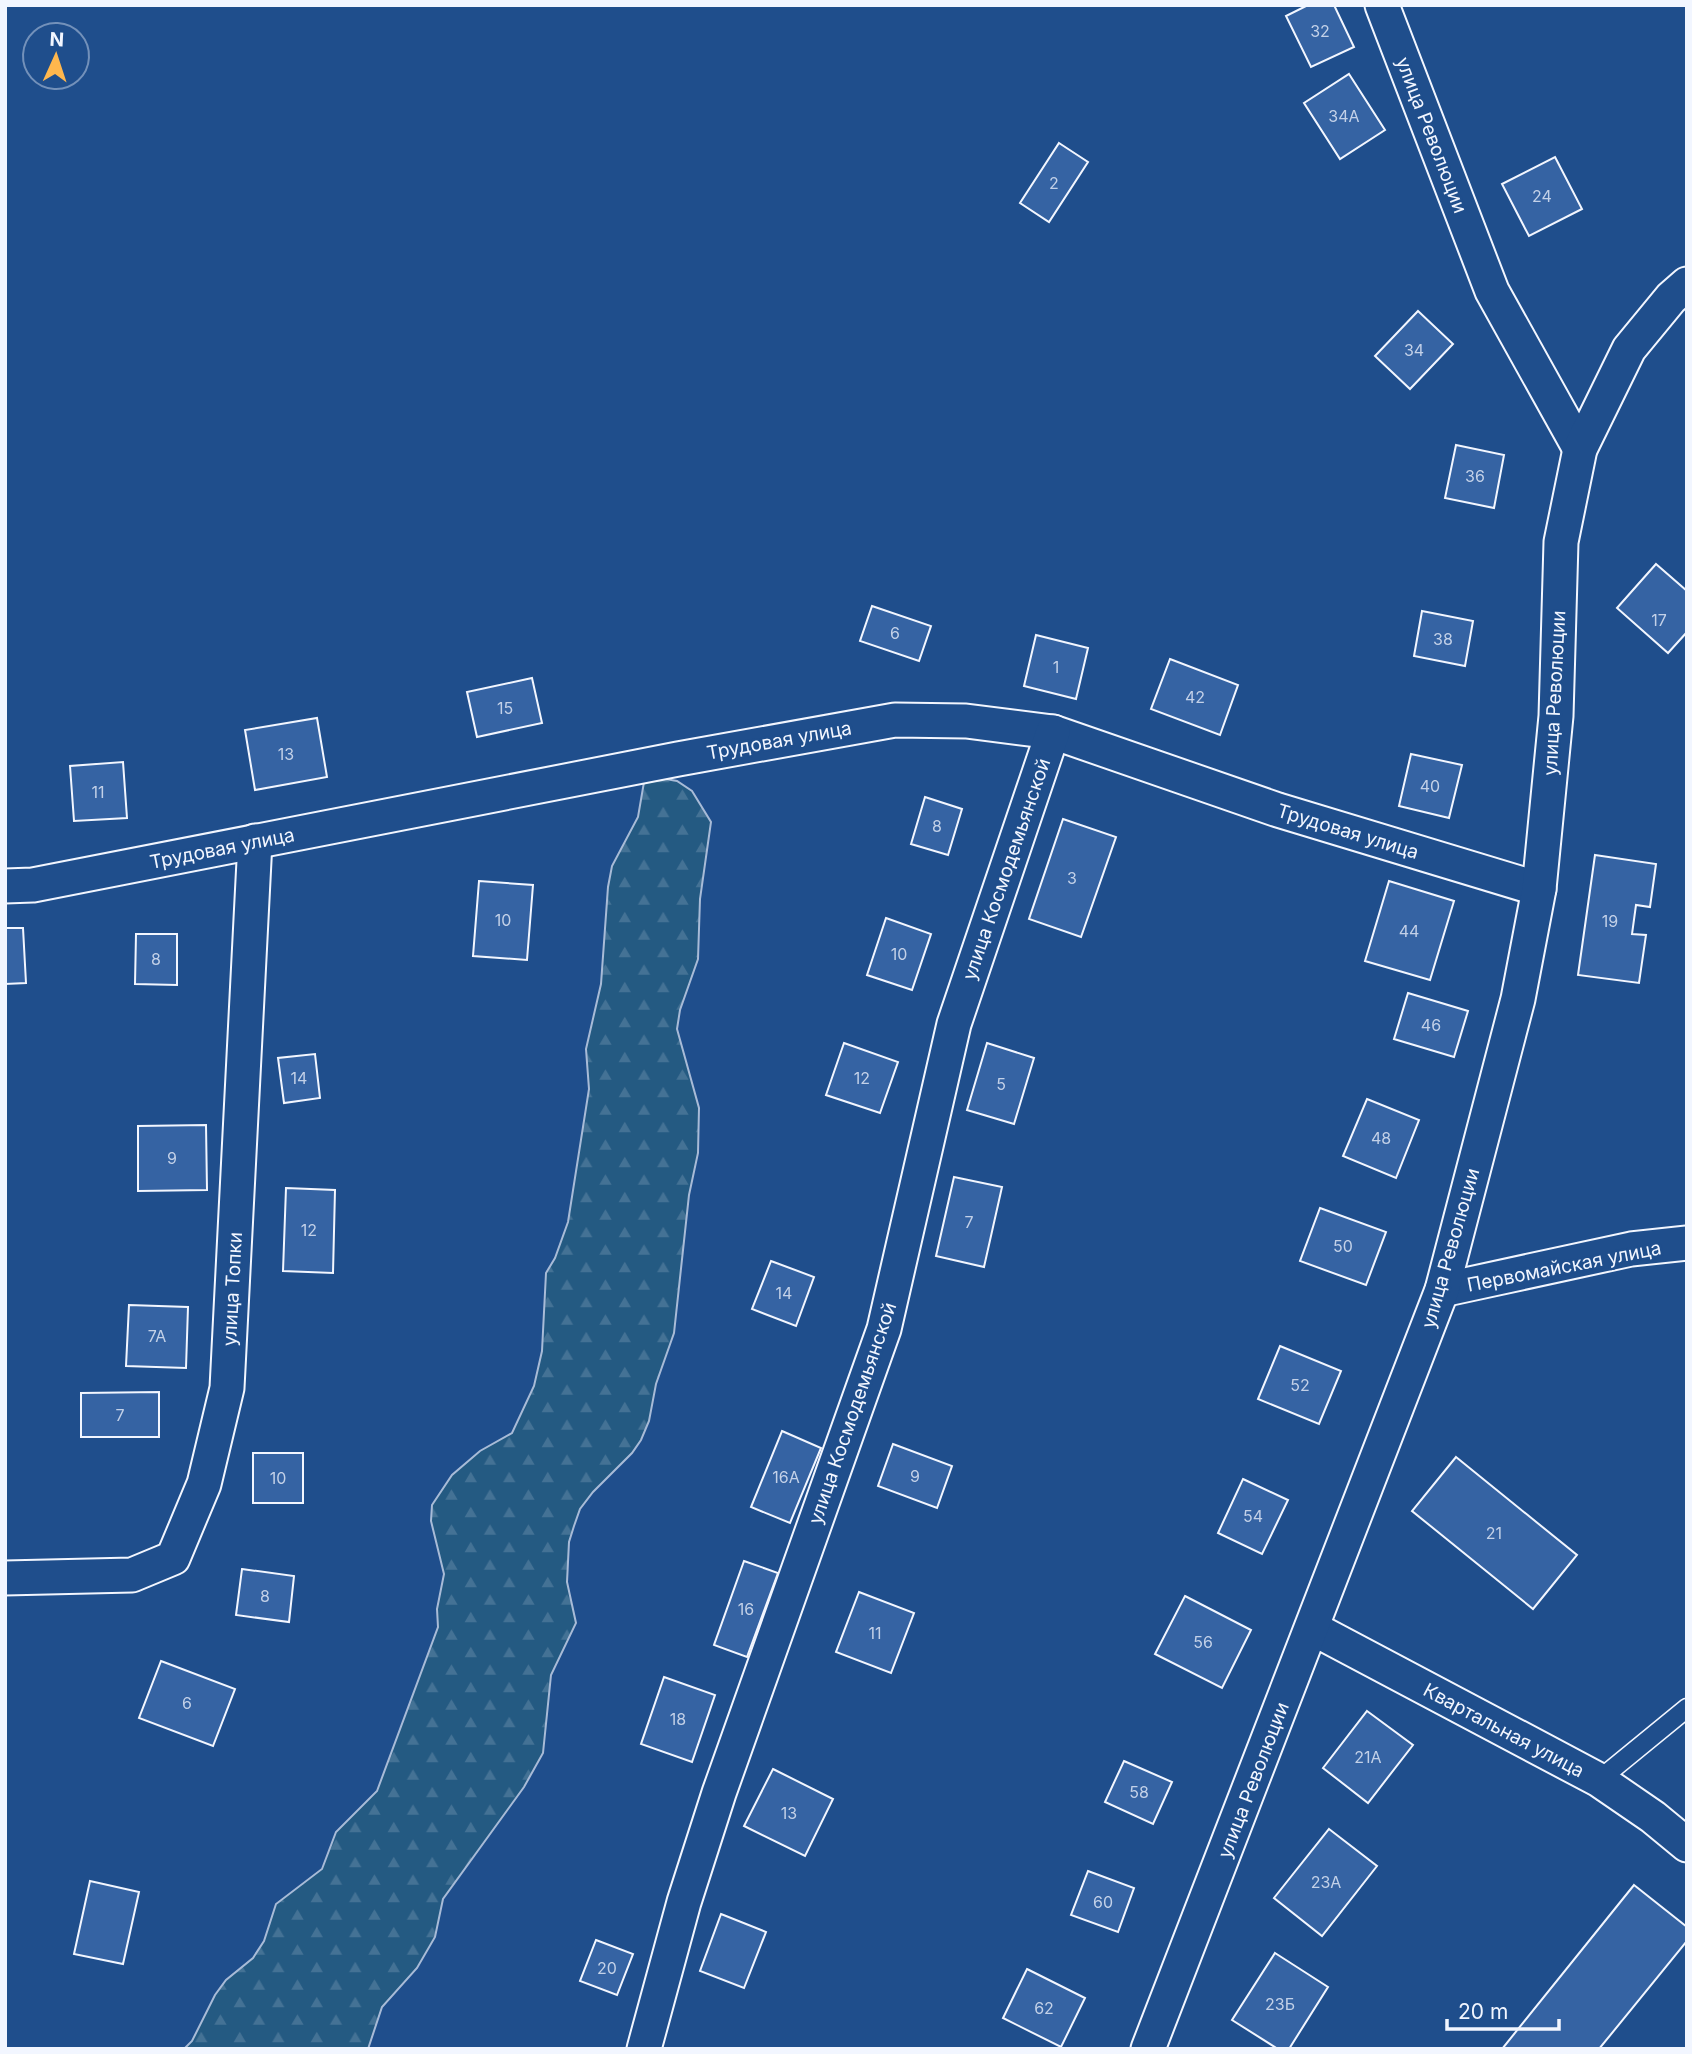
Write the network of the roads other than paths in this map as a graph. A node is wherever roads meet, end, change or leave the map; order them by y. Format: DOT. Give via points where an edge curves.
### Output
graph roads {
  1 [pos="1382,5"];
  2 [pos="1687,284"];
  3 [pos="1580,449"];
  4 [pos="1053,732"];
  5 [pos="255,841"];
  6 [pos="5,886"];
  7 [pos="1539,889"];
  8 [pos="1687,1243"];
  9 [pos="1441,1290"];
  10 [pos="5,1578"];
  11 [pos="1312,1628"];
  12 [pos="1687,1708"];
  13 [pos="1599,1780"];
  14 [pos="1687,1845"];
  15 [pos="644,2049"];
  16 [pos="1149,2049"];
  1 -- 3 [label="street, улица Революции" via="1492,291"];
  2 -- 3 [label="street, улица Революции" via="1629,349"];
  3 -- 7 [label="street, улица Революции" via="1561,542 1556,716"];
  4 -- 5 [label="street, Трудовая улица" via="895,720"];
  4 -- 7 [label="street, Трудовая улица" via="1278,810"];
  4 -- 15 [label="street, улица Космодемьянской" via="954,1024 884,1329 719,1793"];
  5 -- 6 [label="street, Трудовая улица" via="33,885"];
  5 -- 10 [label="street, улица Топки" via="227,1388 204,1484 173,1558 132,1575"];
  7 -- 9 [label="street, улица Революции" via="1518,999"];
  8 -- 9 [label="street, Первомайская улица" via="1631,1249"];
  9 -- 11 [label="street, улица Революции"];
  11 -- 13 [label="street, Квартальная улица"];
  11 -- 16 [label="street, улица Революции"];
  12 -- 13 [label="lane"];
  13 -- 14 [label="street, Квартальная улица"];
}
